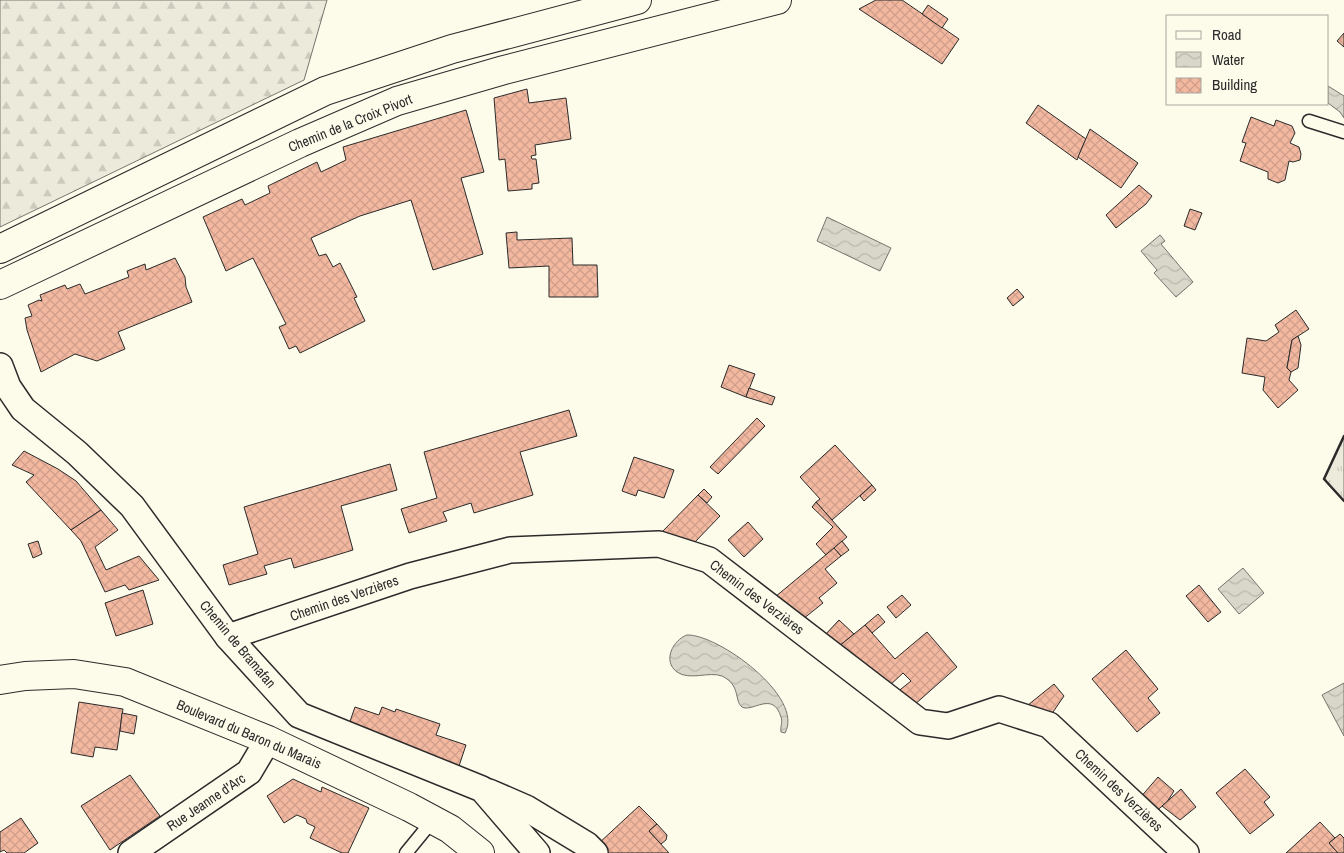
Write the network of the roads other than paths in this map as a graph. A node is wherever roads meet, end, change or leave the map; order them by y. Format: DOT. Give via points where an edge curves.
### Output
graph roads {
  1 [pos="637,0"];
  2 [pos="777,0"];
  3 [pos="1309,120"];
  4 [pos="1344,132"];
  5 [pos="0,249"];
  6 [pos="0,285"];
  7 [pos="0,366"];
  8 [pos="12,410"];
  9 [pos="228,637"];
  10 [pos="0,680"];
  11 [pos="268,740"];
  12 [pos="482,789"];
  13 [pos="433,820"];
  14 [pos="131,853"];
  15 [pos="406,853"];
  16 [pos="480,853"];
  17 [pos="537,853"];
  18 [pos="595,853"];
  19 [pos="1186,853"];
  1 -- 5 [label="main road" via="452,50 325,91"];
  2 -- 6 [label="main road, Chemin de la Croix Pivort" via="397,101 300,143"];
  3 -- 4 [label="lane"];
  7 -- 8 [label="street, Chemin de Bramafan"];
  8 -- 9 [label="street, Chemin de Bramafan" via="77,453 132,506"];
  9 -- 12 [label="street, Chemin de Bramafan" via="299,715"];
  9 -- 19 [label="street, Chemin des Verzières" via="410,576 510,550 659,544 709,560 920,722 948,726 999,709 1049,725"];
  10 -- 11 [label="main road, Boulevard du Baron du Marais" via="74,674 125,682"];
  11 -- 13 [label="main road, Boulevard du Baron du Marais"];
  11 -- 14 [label="street, Rue Jeanne d'Arc" via="249,772"];
  12 -- 17 [label="street, Chemin de Bramafan"];
  12 -- 18 [label="street, Chemin de Bramafan" via="526,808"];
  13 -- 15 [label="lane"];
  13 -- 16 [label="main road, Boulevard du Baron du Marais"];
}
